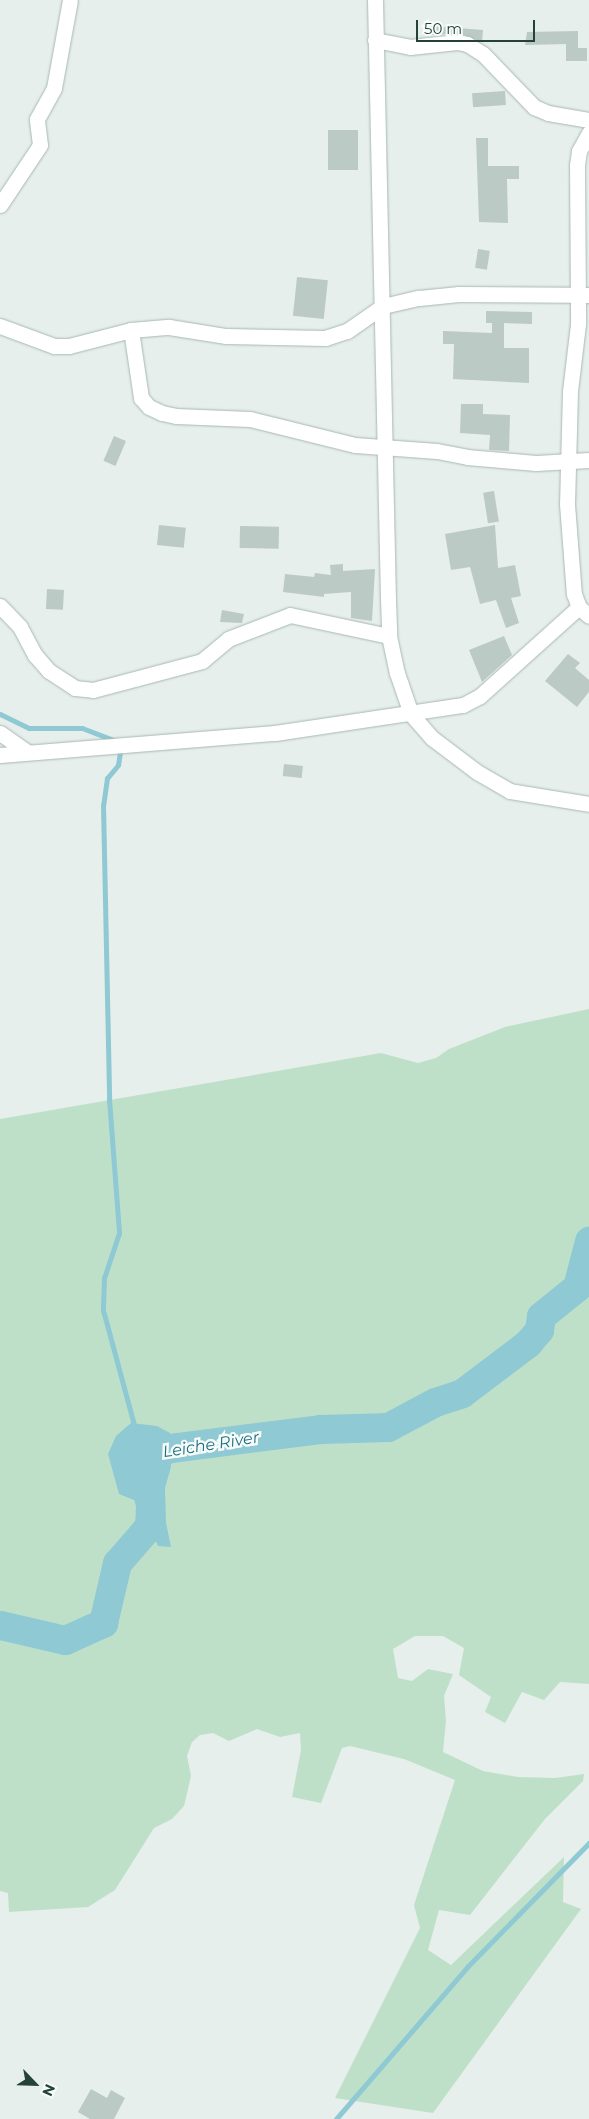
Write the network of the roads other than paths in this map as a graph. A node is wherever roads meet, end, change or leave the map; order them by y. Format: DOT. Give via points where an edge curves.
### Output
graph roads {
  1 [pos="70,0"];
  2 [pos="375,0"];
  3 [pos="375,40"];
  4 [pos="589,120"];
  5 [pos="589,133"];
  6 [pos="0,205"];
  7 [pos="584,294"];
  8 [pos="383,306"];
  9 [pos="0,326"];
  10 [pos="131,330"];
  11 [pos="386,448"];
  12 [pos="589,460"];
  13 [pos="568,462"];
  14 [pos="0,606"];
  15 [pos="584,611"];
  16 [pos="389,636"];
  17 [pos="411,714"];
  18 [pos="0,733"];
  19 [pos="27,752"];
  20 [pos="0,755"];
  21 [pos="589,804"];
  1 -- 6 [label="street" via="54,88 37,119 40,145"];
  2 -- 3 [label="street"];
  3 -- 4 [label="street" via="410,47 457,42 467,44 483,54 534,107 548,113"];
  3 -- 8 [label="street"];
  5 -- 7 [label="street" via="579,151 577,165"];
  7 -- 8 [label="street" via="460,294"];
  7 -- 13 [label="street"];
  8 -- 10 [label="street" via="347,332 324,338 226,336 169,327"];
  8 -- 11 [label="street"];
  9 -- 10 [label="street" via="54,346 69,346"];
  10 -- 11 [label="street" via="141,398 150,407 176,416 250,419 339,442"];
  11 -- 13 [label="street" via="437,451 506,461"];
  11 -- 16 [label="street"];
  12 -- 13 [label="street"];
  13 -- 15 [label="street" via="569,546 574,594"];
  14 -- 16 [label="street" via="20,627 35,655 49,672 75,688 92,690 202,661 228,639 290,615"];
  15 -- 17 [label="street" via="480,696 462,705"];
  16 -- 17 [label="street"];
  17 -- 19 [label="street" via="275,733"];
  17 -- 21 [label="street" via="451,754 510,791"];
  18 -- 19 [label="street"];
  19 -- 20 [label="street"];
}
